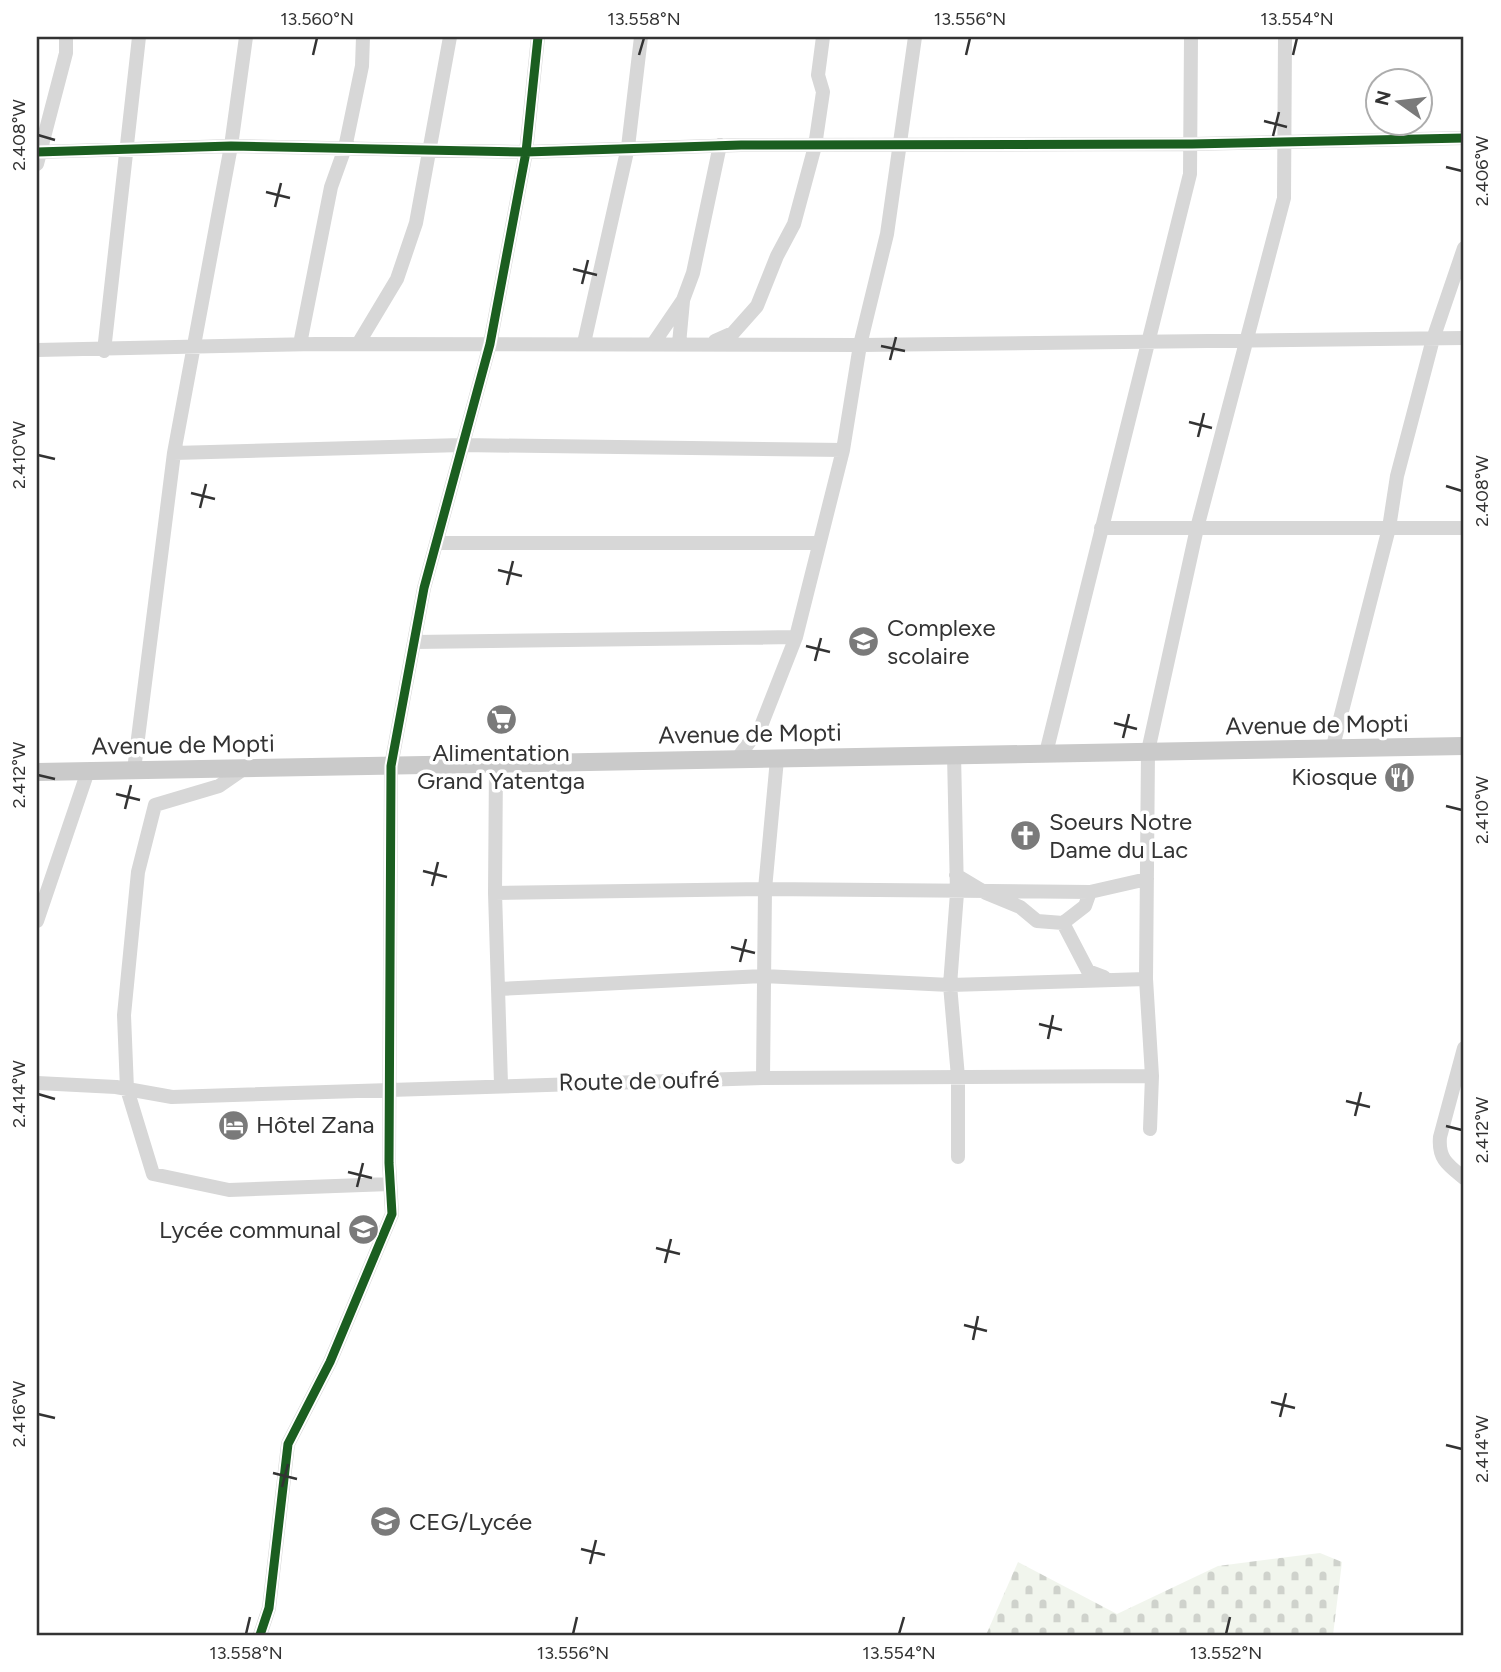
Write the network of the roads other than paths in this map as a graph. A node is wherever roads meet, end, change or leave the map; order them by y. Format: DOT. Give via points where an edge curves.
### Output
graph roads {
  1 [pos="66,37"];
  2 [pos="139,37"];
  3 [pos="246,37"];
  4 [pos="363,37"];
  5 [pos="450,37"];
  6 [pos="538,37"];
  7 [pos="641,37"];
  8 [pos="823,37"];
  9 [pos="915,37"];
  10 [pos="1191,37"];
  11 [pos="1285,37"];
  12 [pos="1464,138"];
  13 [pos="1284,142"];
  14 [pos="1192,144"];
  15 [pos="720,145"];
  16 [pos="232,146"];
  17 [pos="815,146"];
  18 [pos="902,146"];
  19 [pos="628,147"];
  20 [pos="345,148"];
  21 [pos="430,150"];
  22 [pos="126,151"];
  23 [pos="526,152"];
  24 [pos="38,156"];
  25 [pos="1464,248"];
  26 [pos="683,300"];
  27 [pos="1464,338"];
  28 [pos="1433,339"];
  29 [pos="1244,340"];
  30 [pos="1148,341"];
  31 [pos="300,344"];
  32 [pos="358,344"];
  33 [pos="490,344"];
  34 [pos="584,344"];
  35 [pos="653,344"];
  36 [pos="679,344"];
  37 [pos="708,344"];
  38 [pos="860,345"];
  39 [pos="196,346"];
  40 [pos="37,350"];
  41 [pos="104,351"];
  42 [pos="463,445"];
  43 [pos="843,450"];
  44 [pos="174,453"];
  45 [pos="1101,528"];
  46 [pos="1197,528"];
  47 [pos="1389,528"];
  48 [pos="1464,528"];
  49 [pos="819,542"];
  50 [pos="436,543"];
  51 [pos="796,636"];
  52 [pos="414,642"];
  53 [pos="1464,746"];
  54 [pos="1332,750"];
  55 [pos="1148,751"];
  56 [pos="1046,753"];
  57 [pos="954,754"];
  58 [pos="737,759"];
  59 [pos="777,760"];
  60 [pos="496,764"];
  61 [pos="391,766"];
  62 [pos="245,768"];
  63 [pos="134,770"];
  64 [pos="88,771"];
  65 [pos="38,774"];
  66 [pos="956,875"];
  67 [pos="1147,879"];
  68 [pos="765,889"];
  69 [pos="1090,892"];
  70 [pos="495,893"];
  71 [pos="957,893"];
  72 [pos="986,893"];
  73 [pos="37,921"];
  74 [pos="1063,923"];
  75 [pos="763,976"];
  76 [pos="1146,979"];
  77 [pos="1110,980"];
  78 [pos="950,985"];
  79 [pos="498,989"];
  80 [pos="1464,1048"];
  81 [pos="1152,1076"];
  82 [pos="958,1077"];
  83 [pos="763,1078"];
  84 [pos="37,1083"];
  85 [pos="501,1084"];
  86 [pos="127,1089"];
  87 [pos="389,1090"];
  88 [pos="1150,1129"];
  89 [pos="958,1157"];
  90 [pos="1464,1178"];
  91 [pos="390,1184"];
  92 [pos="260,1635"];
  1 -- 24 [label="street" via="66,53"];
  2 -- 22 [label="street"];
  3 -- 16 [label="street"];
  4 -- 20 [label="street" via="362,66"];
  5 -- 21 [label="street"];
  6 -- 23 [label="street"];
  7 -- 19 [label="street"];
  8 -- 17 [label="street" via="818,75 823,92"];
  9 -- 18 [label="street"];
  10 -- 14 [label="street"];
  11 -- 13 [label="street"];
  12 -- 13 [label="street"];
  13 -- 14 [label="street"];
  13 -- 29 [label="street" via="1284,198"];
  14 -- 18 [label="street"];
  14 -- 30 [label="street" via="1190,174"];
  15 -- 17 [label="street"];
  15 -- 19 [label="street"];
  15 -- 26 [label="street"];
  16 -- 20 [label="street"];
  16 -- 22 [label="street"];
  16 -- 39 [label="street"];
  17 -- 18 [label="street"];
  17 -- 37 [label="street" via="794,224 757,306 733,333"];
  18 -- 38 [label="street"];
  19 -- 23 [label="street"];
  19 -- 34 [label="street"];
  20 -- 21 [label="street"];
  20 -- 31 [label="street" via="331,187"];
  21 -- 23 [label="street"];
  21 -- 32 [label="street" via="416,223 397,279"];
  22 -- 24 [label="street"];
  22 -- 41 [label="street"];
  23 -- 33 [label="street"];
  25 -- 28 [label="street"];
  26 -- 35 [label="street"];
  26 -- 36 [label="street"];
  27 -- 28 [label="street"];
  28 -- 29 [label="street"];
  28 -- 47 [label="street" via="1397,476"];
  29 -- 30 [label="street"];
  29 -- 46 [label="street"];
  30 -- 38 [label="street"];
  30 -- 45 [label="street"];
  31 -- 32 [label="street"];
  31 -- 39 [label="street"];
  32 -- 33 [label="street"];
  33 -- 34 [label="street"];
  33 -- 42 [label="street"];
  34 -- 35 [label="street"];
  35 -- 36 [label="street"];
  36 -- 37 [label="street"];
  37 -- 38 [label="street"];
  38 -- 43 [label="street"];
  39 -- 41 [label="street"];
  39 -- 44 [label="street"];
  40 -- 41 [label="street"];
  42 -- 43 [label="street"];
  42 -- 44 [label="street"];
  42 -- 50 [label="street"];
  43 -- 49 [label="street"];
  44 -- 63 [label="street"];
  45 -- 46 [label="street"];
  45 -- 56 [label="street"];
  46 -- 47 [label="street"];
  46 -- 55 [label="street"];
  47 -- 48 [label="street"];
  47 -- 54 [label="street"];
  49 -- 50 [label="street"];
  49 -- 51 [label="street"];
  50 -- 52 [label="street"];
  51 -- 52 [label="street"];
  51 -- 58 [label="street" via="761,726"];
  52 -- 61 [label="street"];
  53 -- 54 [label="main road, Avenue de Mopti"];
  54 -- 55 [label="main road, Avenue de Mopti"];
  55 -- 56 [label="main road, Avenue de Mopti"];
  55 -- 67 [label="street"];
  56 -- 57 [label="main road, Avenue de Mopti"];
  57 -- 59 [label="main road, Avenue de Mopti"];
  57 -- 66 [label="street"];
  58 -- 59 [label="main road, Avenue de Mopti"];
  58 -- 60 [label="main road, Avenue de Mopti"];
  59 -- 68 [label="street"];
  60 -- 61 [label="main road, Avenue de Mopti"];
  60 -- 70 [label="street"];
  61 -- 62 [label="main road, Avenue de Mopti"];
  61 -- 87 [label="street"];
  62 -- 63 [label="main road, Avenue de Mopti"];
  62 -- 86 [label="street" via="219,786 155,806 138,872 129,942 124,1015"];
  63 -- 64 [label="main road, Avenue de Mopti"];
  64 -- 65 [label="main road, Avenue de Mopti"];
  64 -- 73 [label="street"];
  66 -- 71 [label="street"];
  66 -- 72 [label="street"];
  67 -- 69 [label="street"];
  67 -- 76 [label="street"];
  68 -- 70 [label="street"];
  68 -- 71 [label="street"];
  68 -- 75 [label="street"];
  69 -- 72 [label="street"];
  69 -- 74 [label="street" via="1085,906"];
  70 -- 79 [label="street"];
  71 -- 72 [label="street"];
  71 -- 78 [label="street"];
  72 -- 74 [label="street" via="1020,907 1037,922"];
  74 -- 77 [label="street" via="1088,971"];
  75 -- 78 [label="street"];
  75 -- 79 [label="street"];
  75 -- 83 [label="street"];
  76 -- 77 [label="street"];
  76 -- 81 [label="street"];
  77 -- 78 [label="street"];
  78 -- 82 [label="street"];
  79 -- 85 [label="street"];
  80 -- 90 [label="street" via="1438,1152"];
  81 -- 82 [label="street, Route de oufré"];
  81 -- 88 [label="street"];
  82 -- 83 [label="street, Route de oufré"];
  82 -- 89 [label="street"];
  83 -- 85 [label="street, Route de oufré"];
  84 -- 86 [label="street, Route de oufré"];
  85 -- 87 [label="street, Route de oufré"];
  86 -- 87 [label="street, Route de oufré" via="172,1097"];
  86 -- 91 [label="street" via="153,1174 229,1190"];
  87 -- 91 [label="street"];
  91 -- 92 [label="street" via="392,1214 330,1362 288,1444 269,1608"];
}
